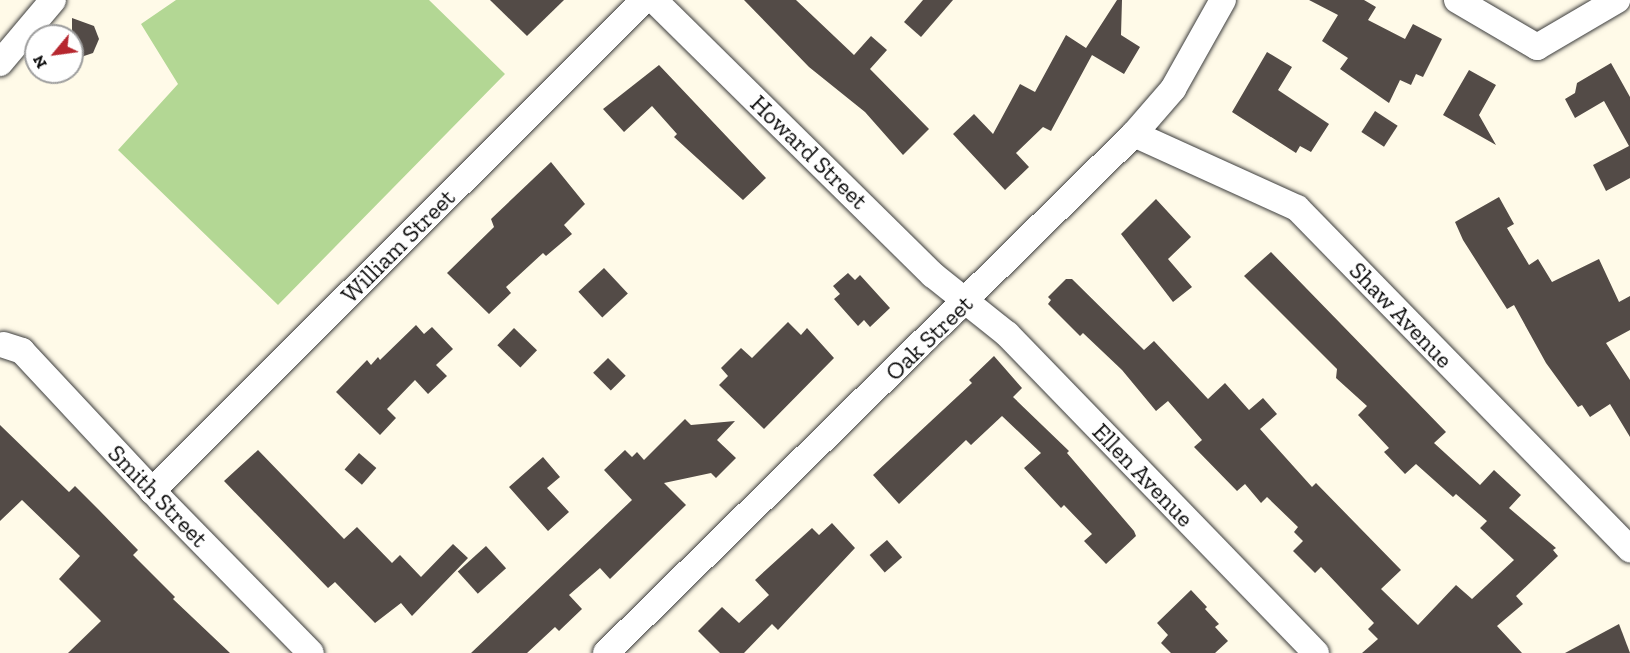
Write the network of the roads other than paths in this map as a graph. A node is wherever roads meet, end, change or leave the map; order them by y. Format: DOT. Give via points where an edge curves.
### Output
graph roads {
  1 [pos="53,0"];
  2 [pos="644,0"];
  3 [pos="654,0"];
  4 [pos="1223,0"];
  5 [pos="1457,0"];
  6 [pos="1617,0"];
  7 [pos="0,63"];
  8 [pos="1134,134"];
  9 [pos="965,303"];
  10 [pos="1,341"];
  11 [pos="152,491"];
  12 [pos="1630,549"];
  13 [pos="311,653"];
  14 [pos="606,653"];
  15 [pos="1316,653"];
  1 -- 7 [label="street"];
  2 -- 11 [label="street, William Street"];
  3 -- 9 [label="street, Howard Street"];
  4 -- 8 [label="street, Oak Street" via="1173,89"];
  5 -- 6 [label="street" via="1537,47"];
  8 -- 9 [label="street, Oak Street"];
  8 -- 12 [label="street, Shaw Avenue" via="1297,208"];
  9 -- 14 [label="street, Oak Street"];
  9 -- 15 [label="street, Ellen Avenue" via="1007,334"];
  10 -- 11 [label="street, Smith Street" via="22,351"];
  11 -- 13 [label="street, Smith Street"];
}
